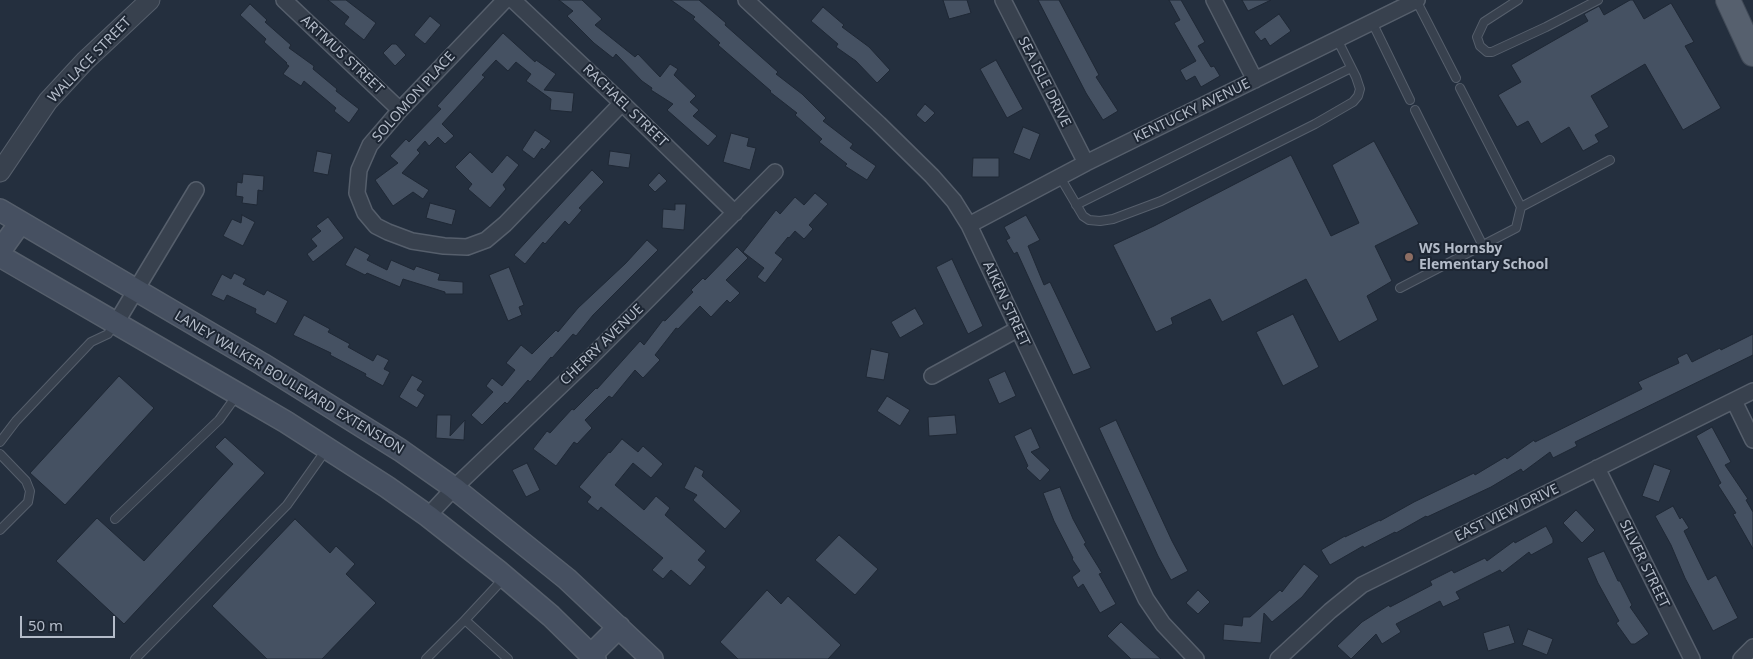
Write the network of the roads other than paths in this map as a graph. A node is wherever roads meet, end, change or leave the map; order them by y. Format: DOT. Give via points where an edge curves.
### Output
graph roads {
  1 [pos="150,0"];
  2 [pos="284,0"];
  3 [pos="505,0"];
  4 [pos="513,0"];
  5 [pos="746,0"];
  6 [pos="1002,0"];
  7 [pos="1214,0"];
  8 [pos="1416,0"];
  9 [pos="1518,0"];
  10 [pos="1598,0"];
  11 [pos="1728,0"];
  12 [pos="1744,0"];
  13 [pos="1372,22"];
  14 [pos="1750,34"];
  15 [pos="1337,40"];
  16 [pos="1351,68"];
  17 [pos="1456,78"];
  18 [pos="1255,80"];
  19 [pos="1460,88"];
  20 [pos="1410,100"];
  21 [pos="622,102"];
  22 [pos="400,110"];
  23 [pos="1415,110"];
  24 [pos="1610,160"];
  25 [pos="1086,164"];
  26 [pos="0,172"];
  27 [pos="775,172"];
  28 [pos="1060,177"];
  29 [pos="196,190"];
  30 [pos="1076,206"];
  31 [pos="1521,207"];
  32 [pos="0,210"];
  33 [pos="735,213"];
  34 [pos="20,223"];
  35 [pos="969,225"];
  36 [pos="1483,246"];
  37 [pos="0,251"];
  38 [pos="0,256"];
  39 [pos="1400,288"];
  40 [pos="135,290"];
  41 [pos="116,323"];
  42 [pos="1018,330"];
  43 [pos="932,376"];
  44 [pos="1753,391"];
  45 [pos="238,394"];
  46 [pos="1734,401"];
  47 [pos="1753,440"];
  48 [pos="0,442"];
  49 [pos="327,449"];
  50 [pos="0,454"];
  51 [pos="1597,468"];
  52 [pos="454,488"];
  53 [pos="428,516"];
  54 [pos="115,519"];
  55 [pos="0,530"];
  56 [pos="505,577"];
  57 [pos="466,620"];
  58 [pos="619,627"];
  59 [pos="1753,647"];
  60 [pos="591,658"];
  61 [pos="135,659"];
  62 [pos="426,659"];
  63 [pos="508,659"];
  64 [pos="652,659"];
  65 [pos="1196,659"];
  66 [pos="1278,659"];
  67 [pos="1692,659"];
  68 [pos="1741,659"];
  1 -- 26 [label="street, WALLACE STREET" via="48,101"];
  2 -- 22 [label="street, ARTMUS STREET"];
  3 -- 22 [label="street, SOLOMON PLACE"];
  4 -- 21 [label="street, RACHAEL STREET"];
  5 -- 35 [label="street, AIKEN STREET" via="932,176 954,200"];
  6 -- 25 [label="street, SEA ISLE DRIVE"];
  7 -- 18 [label="street"];
  8 -- 13 [label="street, KENTUCKY AVENUE"];
  8 -- 17 [label="lane"];
  9 -- 10 [label="lane" via="1484,22 1477,37 1487,52"];
  11 -- 14 [label="main road"];
  12 -- 14 [label="main road"];
  13 -- 15 [label="street, KENTUCKY AVENUE"];
  13 -- 20 [label="lane"];
  15 -- 16 [label="lane"];
  15 -- 18 [label="street, KENTUCKY AVENUE"];
  16 -- 30 [label="lane"];
  16 -- 30 [label="lane" via="1360,89 1358,96 1315,124 1161,200 1113,219 1089,220"];
  18 -- 25 [label="street, KENTUCKY AVENUE"];
  19 -- 31 [label="lane"];
  21 -- 22 [label="street, SOLOMON PLACE" via="505,224 486,240 467,248 412,241 376,226 365,213 357,193 359,170 370,145"];
  21 -- 33 [label="street, RACHAEL STREET"];
  23 -- 36 [label="lane"];
  24 -- 31 [label="lane"];
  25 -- 28 [label="street, KENTUCKY AVENUE"];
  27 -- 33 [label="street, CHERRY AVENUE"];
  28 -- 30 [label="lane"];
  28 -- 35 [label="street, KENTUCKY AVENUE"];
  29 -- 40 [label="street"];
  31 -- 36 [label="lane" via="1516,228"];
  32 -- 34 [label="main road, LANEY WALKER BOULEVARD EXTENSION"];
  33 -- 52 [label="street, CHERRY AVENUE"];
  34 -- 37 [label="main road"];
  34 -- 40 [label="main road, LANEY WALKER BOULEVARD EXTENSION"];
  35 -- 42 [label="street, AIKEN STREET"];
  36 -- 39 [label="lane"];
  38 -- 41 [label="main road"];
  40 -- 41 [label="street"];
  40 -- 52 [label="main road, LANEY WALKER BOULEVARD EXTENSION" via="322,400"];
  41 -- 45 [label="main road"];
  41 -- 48 [label="lane" via="108,334 91,342"];
  42 -- 43 [label="street"];
  42 -- 65 [label="street, AIKEN STREET" via="1146,599 1162,624"];
  44 -- 46 [label="street, EAST VIEW DRIVE"];
  45 -- 49 [label="main road"];
  45 -- 54 [label="lane" via="219,420"];
  46 -- 47 [label="street"];
  46 -- 51 [label="street, EAST VIEW DRIVE"];
  49 -- 53 [label="main road"];
  49 -- 61 [label="lane" via="287,505"];
  50 -- 55 [label="lane" via="26,481 30,491 28,502"];
  51 -- 66 [label="street, EAST VIEW DRIVE" via="1362,585"];
  51 -- 67 [label="street, SILVER STREET"];
  52 -- 53 [label="street, CHERRY AVENUE"];
  52 -- 58 [label="main road, LANEY WALKER BOULEVARD EXTENSION" via="567,578"];
  53 -- 56 [label="main road"];
  56 -- 57 [label="lane"];
  56 -- 60 [label="main road" via="551,616"];
  57 -- 62 [label="lane"];
  57 -- 63 [label="lane"];
  58 -- 60 [label="main road"];
  58 -- 64 [label="main road, LANEY WALKER BOULEVARD EXTENSION"];
  59 -- 68 [label="street"];
}
